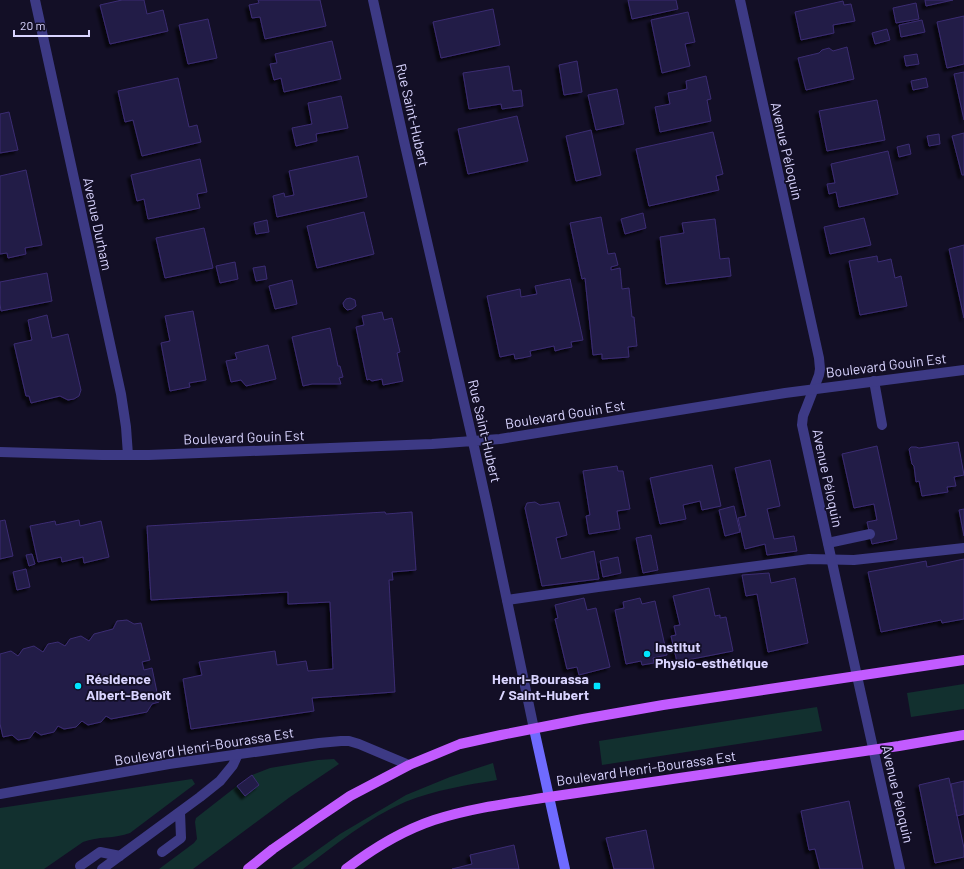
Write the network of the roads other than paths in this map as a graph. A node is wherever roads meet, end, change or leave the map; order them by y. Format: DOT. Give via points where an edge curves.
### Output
graph roads {
  1 [pos="35,0"];
  2 [pos="373,0"];
  3 [pos="740,0"];
  4 [pos="964,370"];
  5 [pos="874,381"];
  6 [pos="814,389"];
  7 [pos="882,425"];
  8 [pos="473,442"];
  9 [pos="0,452"];
  10 [pos="128,455"];
  11 [pos="870,534"];
  12 [pos="828,543"];
  13 [pos="964,548"];
  14 [pos="832,559"];
  15 [pos="507,600"];
  16 [pos="964,660"];
  17 [pos="857,676"];
  18 [pos="534,729"];
  19 [pos="964,735"];
  20 [pos="874,749"];
  21 [pos="238,754"];
  22 [pos="409,765"];
  23 [pos="0,794"];
  24 [pos="549,797"];
  25 [pos="180,812"];
  26 [pos="162,852"];
  27 [pos="120,856"];
  28 [pos="80,866"];
  29 [pos="102,869"];
  30 [pos="248,869"];
  31 [pos="346,869"];
  32 [pos="565,869"];
  33 [pos="900,869"];
  1 -- 10 [label="street, Avenue Durham" via="119,387"];
  2 -- 8 [label="street, Rue Saint-Hubert"];
  3 -- 6 [label="street, Avenue Péloquin" via="819,358 820,369"];
  4 -- 5 [label="street, Boulevard Gouin Est"];
  5 -- 6 [label="street, Boulevard Gouin Est"];
  5 -- 7 [label="street"];
  6 -- 8 [label="street, Boulevard Gouin Est"];
  6 -- 12 [label="street, Avenue Péloquin" via="802,425"];
  8 -- 10 [label="street, Boulevard Gouin Est"];
  8 -- 15 [label="street, Rue Saint-Hubert"];
  9 -- 10 [label="street, Boulevard Gouin Est"];
  11 -- 12 [label="street"];
  12 -- 14 [label="street, Avenue Péloquin"];
  13 -- 14 [label="street" via="854,560"];
  14 -- 15 [label="street" via="803,559"];
  14 -- 17 [label="street, Avenue Péloquin"];
  15 -- 18 [label="street, Rue Saint-Hubert"];
  16 -- 17 [label="main road"];
  17 -- 18 [label="main road" via="595,716"];
  17 -- 20 [label="street, Avenue Péloquin"];
  18 -- 22 [label="main road" via="460,744"];
  18 -- 24 [label="main road, Rue Saint-Hubert"];
  19 -- 20 [label="main road, Boulevard Henri-Bourassa Est"];
  20 -- 24 [label="main road, Boulevard Henri-Bourassa Est"];
  20 -- 33 [label="street, Avenue Péloquin"];
  21 -- 22 [label="street, Boulevard Henri-Bourassa Est" via="350,741"];
  21 -- 23 [label="street, Boulevard Henri-Bourassa Est"];
  21 -- 25 [label="street" via="220,781"];
  22 -- 30 [label="main road" via="350,796"];
  24 -- 31 [label="main road, Boulevard Henri-Bourassa Est" via="462,812 428,822 380,846"];
  24 -- 32 [label="main road, Rue Saint-Hubert"];
  25 -- 26 [label="street" via="181,838"];
  25 -- 27 [label="street"];
  27 -- 28 [label="street" via="100,852"];
  27 -- 29 [label="street"];
}
